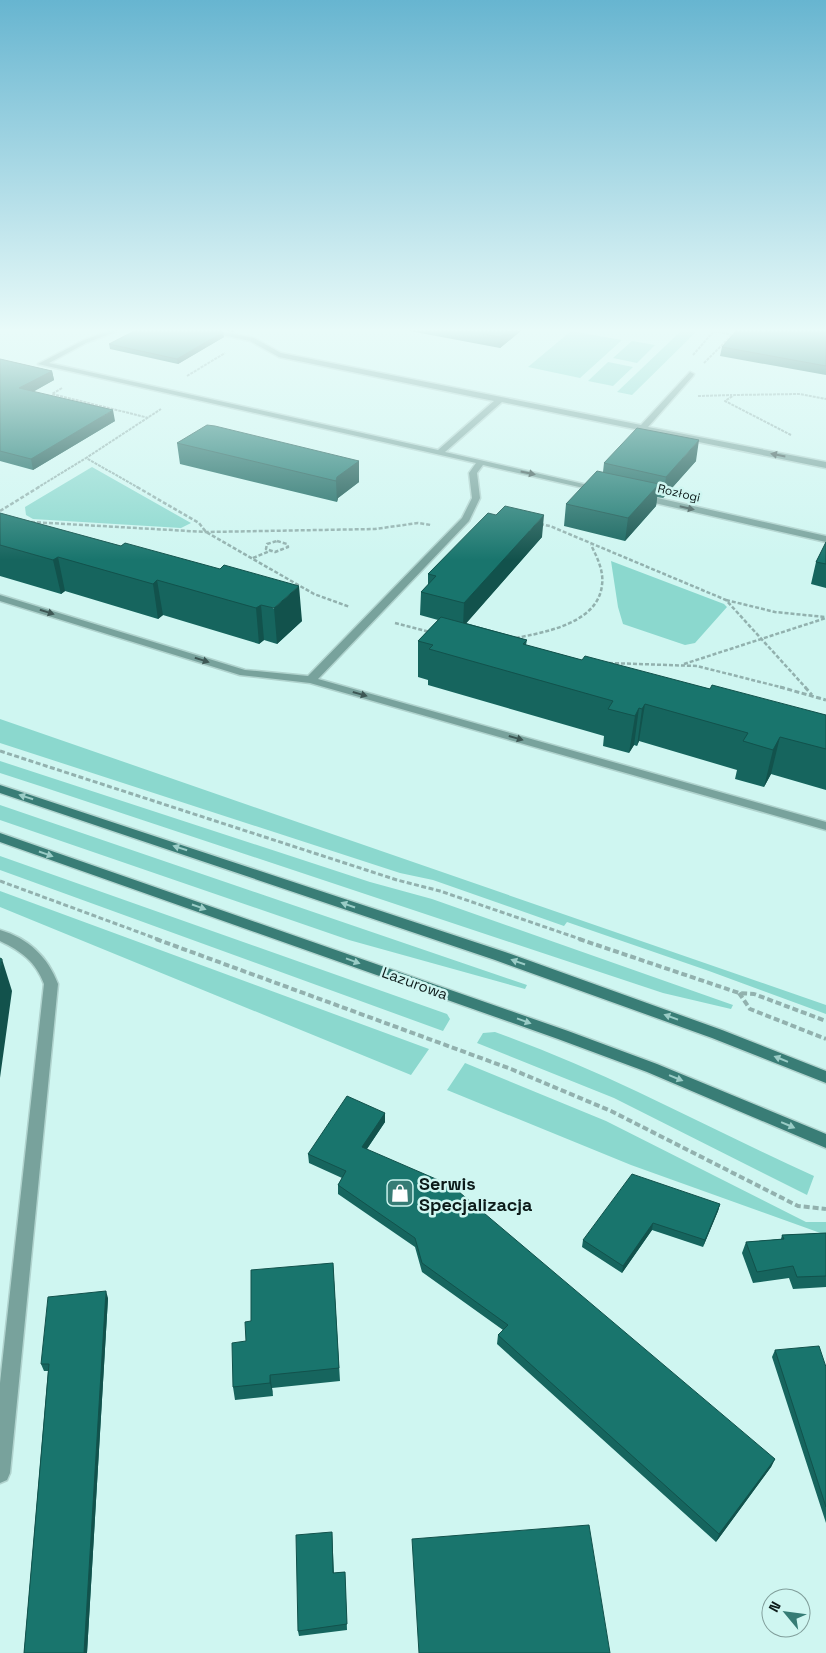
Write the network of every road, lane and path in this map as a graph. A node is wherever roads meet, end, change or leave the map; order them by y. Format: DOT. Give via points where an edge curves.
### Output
graph roads {
  1 [pos="89,406"];
  2 [pos="102,406"];
  3 [pos="230,406"];
  4 [pos="493,406"];
  5 [pos="536,406"];
  6 [pos="662,406"];
  7 [pos="734,406"];
  8 [pos="85,408"];
  9 [pos="643,428"];
  10 [pos="792,435"];
  11 [pos="439,453"];
  12 [pos="86,458"];
  13 [pos="481,462"];
  14 [pos="826,465"];
  15 [pos="611,491"];
  16 [pos="630,495"];
  17 [pos="0,511"];
  18 [pos="30,522"];
  19 [pos="532,522"];
  20 [pos="454,530"];
  21 [pos="206,532"];
  22 [pos="826,539"];
  23 [pos="590,544"];
  24 [pos="270,551"];
  25 [pos="252,558"];
  26 [pos="0,598"];
  27 [pos="726,600"];
  28 [pos="373,615"];
  29 [pos="826,618"];
  30 [pos="437,634"];
  31 [pos="507,640"];
  32 [pos="762,640"];
  33 [pos="607,662"];
  34 [pos="680,666"];
  35 [pos="311,680"];
  36 [pos="812,695"];
  37 [pos="826,700"];
  38 [pos="0,751"];
  39 [pos="0,789"];
  40 [pos="826,826"];
  41 [pos="0,838"];
  42 [pos="0,881"];
  43 [pos="0,935"];
  44 [pos="739,994"];
  45 [pos="826,1021"];
  46 [pos="826,1039"];
  47 [pos="826,1077"];
  48 [pos="826,1141"];
  49 [pos="826,1209"];
  50 [pos="0,1473"];
  1 -- 8 [label="path"];
  2 -- 12 [label="path" via="150,418"];
  3 -- 11 [label="street"];
  4 -- 11 [label="street"];
  5 -- 9 [label="street"];
  6 -- 9 [label="street"];
  7 -- 10 [label="path"];
  14 -- 9 [label="street, one-way"];
  11 -- 13 [label="street"];
  12 -- 17 [label="path"];
  12 -- 21 [label="path" via="199,523"];
  13 -- 15 [label="street, one-way"];
  13 -- 20 [label="street" via="473,473 476,489 473,507"];
  16 -- 22 [label="street, Rozłogi, one-way"];
  18 -- 21 [label="path"];
  19 -- 23 [label="path" via="550,526"];
  20 -- 21 [label="path" via="418,523 375,529"];
  20 -- 28 [label="street"];
  21 -- 25 [label="path"];
  23 -- 27 [label="path"];
  23 -- 31 [label="path" via="599,558 601,594 584,616 565,627"];
  24 -- 24 [label="path" via="285,550 287,544 271,542 265,546"];
  24 -- 25 [label="path"];
  25 -- 28 [label="path" via="314,594"];
  26 -- 35 [label="street, one-way" via="244,673"];
  27 -- 29 [label="path" via="782,614"];
  27 -- 32 [label="path"];
  28 -- 30 [label="path"];
  28 -- 35 [label="street"];
  29 -- 32 [label="path"];
  32 -- 34 [label="path"];
  32 -- 36 [label="path"];
  33 -- 34 [label="path"];
  34 -- 36 [label="path" via="741,674"];
  35 -- 40 [label="street, one-way"];
  36 -- 37 [label="path"];
  38 -- 44 [label="path" via="388,877 440,890"];
  47 -- 39 [label="main road, one-way" via="500,956"];
  41 -- 48 [label="main road, Lazurowa, one-way" via="563,1035"];
  42 -- 49 [label="path" via="511,1068 611,1111 798,1206"];
  43 -- 50 [label="street" via="28,950 46,969 51,984"];
  44 -- 45 [label="path" via="754,994"];
  44 -- 46 [label="path" via="750,1009"];
}
